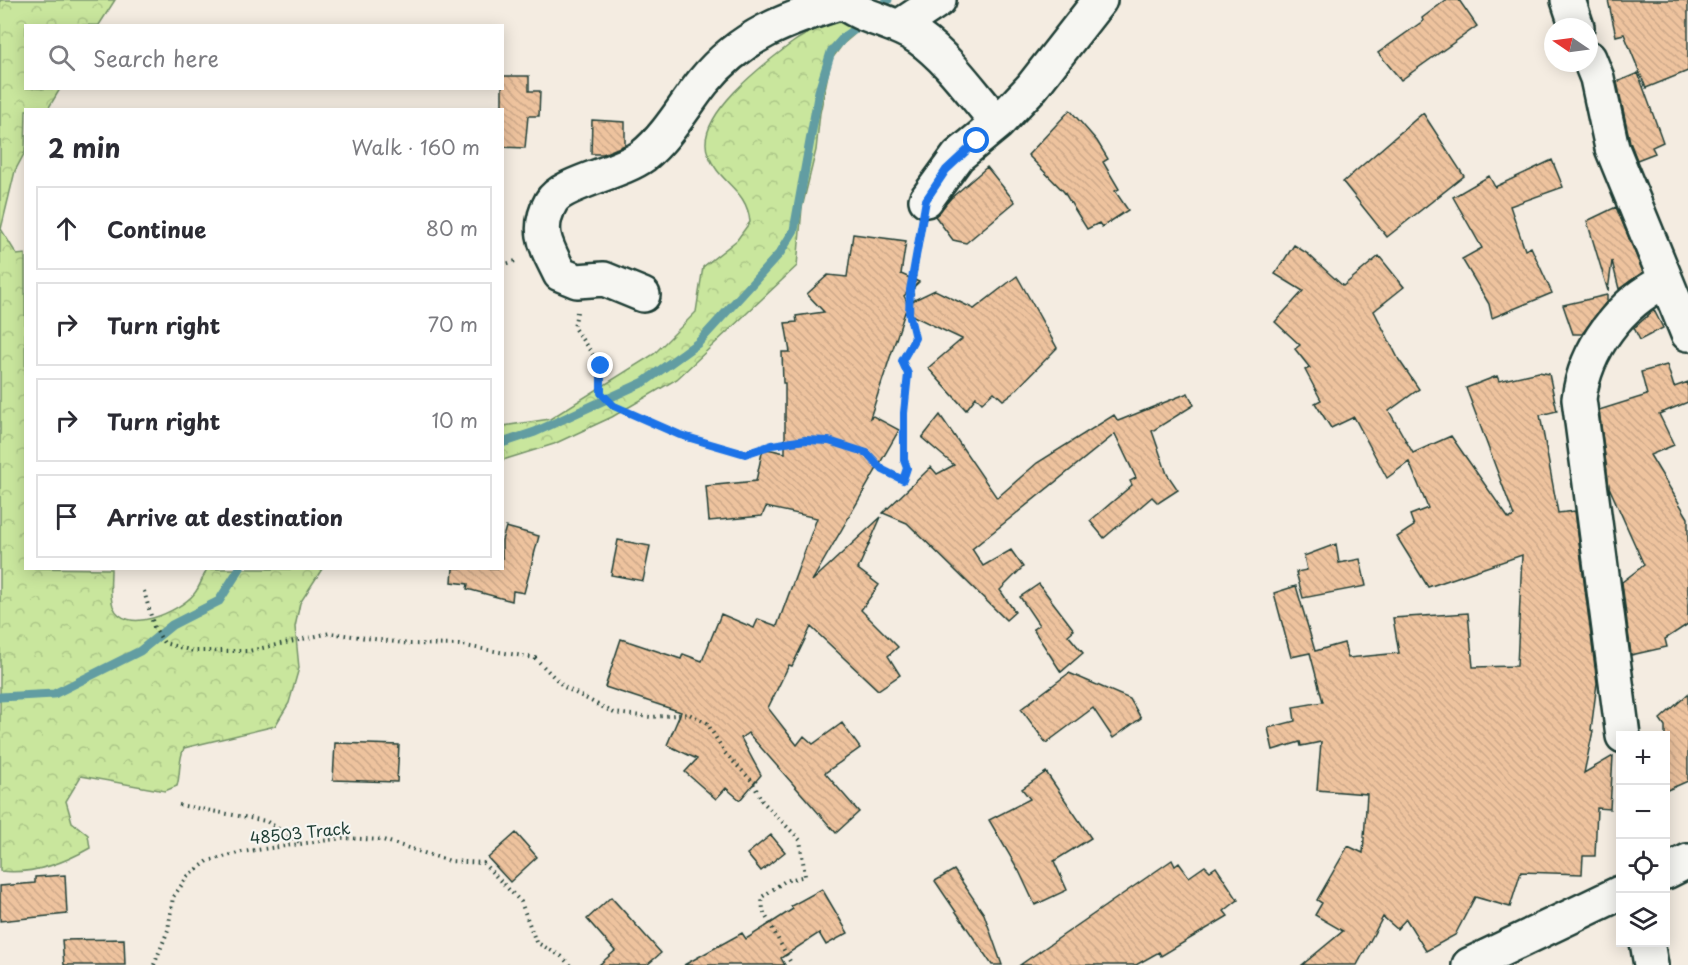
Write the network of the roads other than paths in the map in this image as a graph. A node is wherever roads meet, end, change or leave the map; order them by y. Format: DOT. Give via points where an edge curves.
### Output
graph roads {
  1 [pos="939,0"];
  2 [pos="1100,0"];
  3 [pos="1568,0"];
  4 [pos="846,4"];
  5 [pos="1574,18"];
  6 [pos="900,26"];
  7 [pos="1595,72"];
  8 [pos="998,123"];
  9 [pos="926,200"];
  10 [pos="1666,281"];
  11 [pos="643,295"];
  12 [pos="1688,333"];
  13 [pos="1622,731"];
  14 [pos="1688,861"];
  15 [pos="1670,870"];
  16 [pos="1616,895"];
  17 [pos="1648,947"];
  18 [pos="1469,965"];
  19 [pos="1651,965"];
  1 -- 6 [label="street"];
  2 -- 8 [label="street" via="1032,87"];
  3 -- 5 [label="street"];
  4 -- 6 [label="street"];
  4 -- 11 [label="street" via="784,20 759,33 705,80 642,157 555,195 542,232 560,274 577,281 598,278"];
  6 -- 8 [label="street" via="939,54"];
  7 -- 10 [label="street" via="1612,148"];
  8 -- 9 [label="street" via="958,156"];
  10 -- 12 [label="street"];
  10 -- 13 [label="street" via="1651,288 1614,320 1585,368 1579,399"];
  14 -- 15 [label="street"];
  16 -- 18 [label="street"];
  17 -- 19 [label="street"];
}
